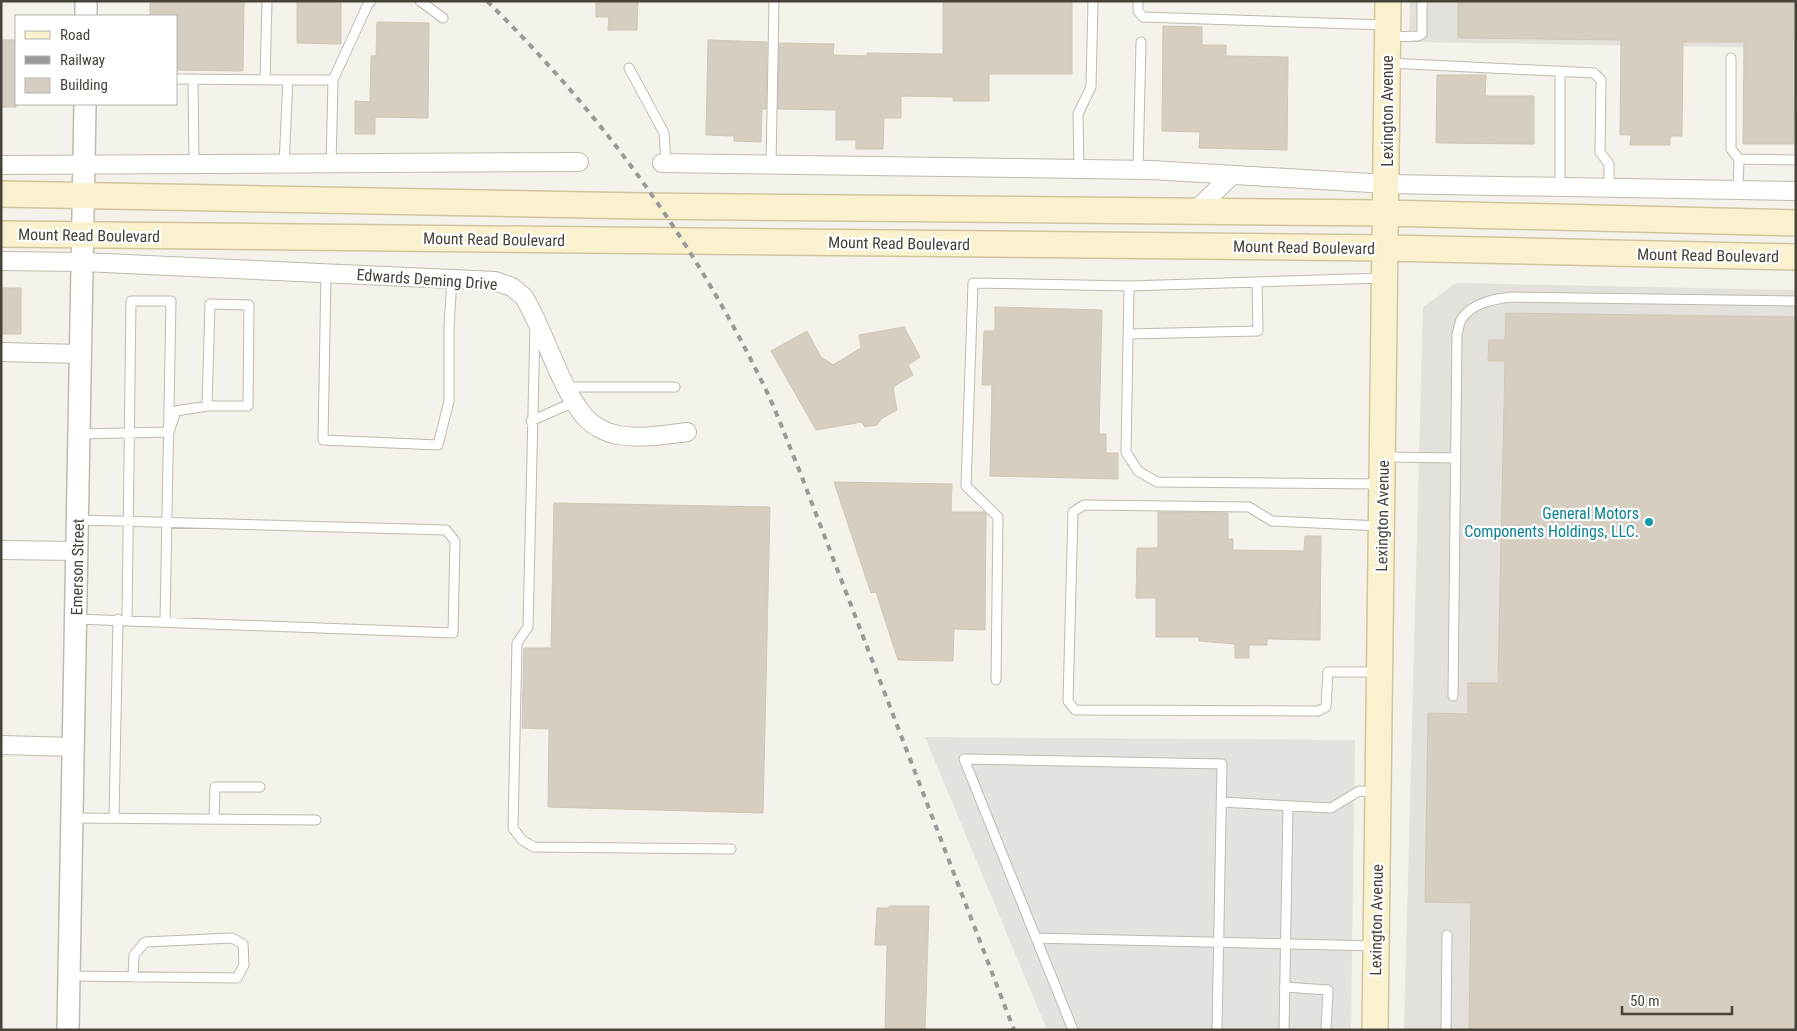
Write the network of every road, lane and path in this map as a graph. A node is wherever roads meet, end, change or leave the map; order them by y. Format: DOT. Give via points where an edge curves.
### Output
graph roads {
  1 [pos="86,1"];
  2 [pos="267,1"];
  3 [pos="371,1"];
  4 [pos="420,1"];
  5 [pos="774,1"];
  6 [pos="1093,1"];
  7 [pos="1138,1"];
  8 [pos="1422,1"];
  9 [pos="86,15"];
  10 [pos="443,18"];
  11 [pos="1388,21"];
  12 [pos="1141,42"];
  13 [pos="1731,58"];
  14 [pos="1387,63"];
  15 [pos="628,68"];
  16 [pos="1560,71"];
  17 [pos="178,79"];
  18 [pos="194,79"];
  19 [pos="265,80"];
  20 [pos="288,80"];
  21 [pos="333,80"];
  22 [pos="85,105"];
  23 [pos="1739,159"];
  24 [pos="1796,160"];
  25 [pos="579,162"];
  26 [pos="664,163"];
  27 [pos="332,164"];
  28 [pos="284,165"];
  29 [pos="771,165"];
  30 [pos="1,166"];
  31 [pos="194,166"];
  32 [pos="85,167"];
  33 [pos="1079,170"];
  34 [pos="1138,170"];
  35 [pos="1231,176"];
  36 [pos="1387,184"];
  37 [pos="1560,187"];
  38 [pos="1609,188"];
  39 [pos="1738,190"];
  40 [pos="1796,191"];
  41 [pos="1,194"];
  42 [pos="84,196"];
  43 [pos="1196,210"];
  44 [pos="1386,213"];
  45 [pos="1796,223"];
  46 [pos="1,234"];
  47 [pos="83,236"];
  48 [pos="1386,248"];
  49 [pos="1796,257"];
  50 [pos="1,261"];
  51 [pos="83,262"];
  52 [pos="326,273"];
  53 [pos="1385,278"];
  54 [pos="452,279"];
  55 [pos="1257,283"];
  56 [pos="1129,286"];
  57 [pos="1796,301"];
  58 [pos="535,316"];
  59 [pos="1128,334"];
  60 [pos="1,352"];
  61 [pos="81,354"];
  62 [pos="675,387"];
  63 [pos="570,394"];
  64 [pos="207,406"];
  65 [pos="531,421"];
  66 [pos="168,432"];
  67 [pos="687,432"];
  68 [pos="80,434"];
  69 [pos="129,434"];
  70 [pos="1383,457"];
  71 [pos="1455,458"];
  72 [pos="1382,484"];
  73 [pos="78,520"];
  74 [pos="127,522"];
  75 [pos="167,523"];
  76 [pos="1382,526"];
  77 [pos="1,550"];
  78 [pos="78,551"];
  79 [pos="76,619"];
  80 [pos="122,619"];
  81 [pos="165,621"];
  82 [pos="1380,672"];
  83 [pos="996,680"];
  84 [pos="1453,696"];
  85 [pos="1,745"];
  86 [pos="74,747"];
  87 [pos="260,787"];
  88 [pos="1378,793"];
  89 [pos="1221,802"];
  90 [pos="1288,806"];
  91 [pos="72,818"];
  92 [pos="114,818"];
  93 [pos="214,819"];
  94 [pos="316,820"];
  95 [pos="731,849"];
  96 [pos="1447,935"];
  97 [pos="1036,938"];
  98 [pos="1220,942"];
  99 [pos="1284,944"];
  100 [pos="1376,946"];
  101 [pos="70,976"];
  102 [pos="133,977"];
  103 [pos="1284,987"];
  104 [pos="68,1030"];
  105 [pos="1073,1030"];
  106 [pos="1217,1030"];
  107 [pos="1284,1030"];
  108 [pos="1326,1030"];
  109 [pos="1375,1030"];
  110 [pos="1446,1030"];
  1 -- 9 [label="street"];
  2 -- 19 [label="lane"];
  3 -- 21 [label="lane"];
  4 -- 10 [label="lane"];
  5 -- 29 [label="lane"];
  6 -- 33 [label="lane" via="1091,87 1078,114"];
  7 -- 11 [label="lane" via="1138,12 1143,17"];
  8 -- 11 [label="lane" via="1422,34 1418,36"];
  11 -- 14 [label="main road, Lexington Avenue"];
  12 -- 34 [label="lane"];
  13 -- 23 [label="lane" via="1731,149"];
  14 -- 16 [label="lane"];
  14 -- 36 [label="main road, Lexington Avenue"];
  15 -- 26 [label="lane" via="664,133"];
  16 -- 37 [label="lane"];
  16 -- 38 [label="lane" via="1594,72 1601,80 1600,152 1609,164"];
  17 -- 18 [label="lane"];
  18 -- 19 [label="lane"];
  18 -- 31 [label="lane"];
  19 -- 20 [label="lane"];
  20 -- 21 [label="lane"];
  20 -- 28 [label="lane"];
  21 -- 27 [label="lane"];
  22 -- 32 [label="street, Emerson Street"];
  23 -- 24 [label="lane"];
  23 -- 39 [label="lane"];
  25 -- 27 [label="street"];
  26 -- 29 [label="street"];
  27 -- 28 [label="street"];
  28 -- 31 [label="street"];
  29 -- 33 [label="street"];
  30 -- 32 [label="street"];
  31 -- 32 [label="street"];
  32 -- 42 [label="street, Emerson Street"];
  33 -- 34 [label="street"];
  34 -- 35 [label="street"];
  35 -- 36 [label="street"];
  35 -- 43 [label="street"];
  36 -- 37 [label="street"];
  36 -- 44 [label="main road, Lexington Avenue"];
  37 -- 38 [label="street"];
  38 -- 39 [label="street"];
  39 -- 40 [label="street"];
  41 -- 42 [label="main road, Mount Read Boulevard"];
  42 -- 43 [label="main road, Mount Read Boulevard" via="631,206"];
  42 -- 47 [label="street, Emerson Street"];
  43 -- 44 [label="main road, Mount Read Boulevard"];
  44 -- 45 [label="main road, Mount Read Boulevard"];
  44 -- 48 [label="main road, Lexington Avenue"];
  46 -- 47 [label="main road, Mount Read Boulevard"];
  47 -- 48 [label="main road, Mount Read Boulevard"];
  47 -- 51 [label="street, Emerson Street"];
  48 -- 49 [label="main road, Mount Read Boulevard"];
  48 -- 53 [label="main road, Lexington Avenue"];
  50 -- 51 [label="street, Mount Read Boulevard"];
  51 -- 52 [label="street, Edwards Deming Drive"];
  51 -- 61 [label="street, Emerson Street"];
  52 -- 54 [label="street, Edwards Deming Drive"];
  52 -- 54 [label="lane" via="323,440 438,444 449,400"];
  53 -- 55 [label="lane"];
  53 -- 70 [label="main road, Lexington Avenue"];
  54 -- 58 [label="street, Edwards Deming Drive" via="495,281 512,287 524,297"];
  55 -- 56 [label="lane"];
  55 -- 59 [label="lane" via="1258,331"];
  56 -- 59 [label="lane"];
  56 -- 83 [label="lane" via="974,283 966,486 998,517"];
  57 -- 71 [label="lane" via="1491,299 1475,307 1461,320 1459,328"];
  58 -- 63 [label="street, Edwards Deming Drive"];
  58 -- 65 [label="lane"];
  59 -- 72 [label="lane" via="1126,452 1138,471 1158,482"];
  60 -- 61 [label="street"];
  61 -- 68 [label="street, Emerson Street"];
  62 -- 63 [label="lane"];
  63 -- 65 [label="lane"];
  63 -- 67 [label="street, Edwards Deming Drive" via="586,418 600,430 617,435 651,436"];
  64 -- 64 [label="lane" via="248,406 249,305 210,304"];
  64 -- 66 [label="lane" via="176,412"];
  65 -- 95 [label="lane" via="528,627 517,643 514,828 522,840 534,847"];
  66 -- 69 [label="lane"];
  66 -- 69 [label="lane" via="171,301 131,300"];
  66 -- 75 [label="lane"];
  68 -- 69 [label="lane"];
  68 -- 73 [label="street, Emerson Street"];
  69 -- 74 [label="lane"];
  70 -- 71 [label="lane"];
  70 -- 72 [label="main road, Lexington Avenue"];
  71 -- 84 [label="lane"];
  72 -- 76 [label="main road, Lexington Avenue"];
  73 -- 74 [label="lane"];
  73 -- 78 [label="street, Emerson Street"];
  74 -- 75 [label="lane"];
  74 -- 80 [label="lane"];
  75 -- 81 [label="lane"];
  75 -- 81 [label="lane" via="446,530 455,541 455,550 453,633"];
  76 -- 82 [label="main road, Lexington Avenue"];
  76 -- 82 [label="lane" via="1272,521 1249,507 1084,505 1073,512 1068,701 1075,710 1318,711 1326,707 1328,672"];
  77 -- 78 [label="street"];
  78 -- 79 [label="street, Emerson Street"];
  79 -- 80 [label="lane"];
  79 -- 86 [label="street, Emerson Street"];
  80 -- 81 [label="lane"];
  80 -- 92 [label="lane"];
  82 -- 88 [label="main road, Lexington Avenue"];
  85 -- 86 [label="street"];
  86 -- 91 [label="street, Emerson Street"];
  87 -- 93 [label="lane" via="215,786"];
  88 -- 90 [label="lane" via="1358,791 1330,808"];
  88 -- 100 [label="main road, Lexington Avenue"];
  89 -- 90 [label="lane"];
  89 -- 97 [label="lane" via="1222,764 964,759"];
  89 -- 98 [label="lane"];
  90 -- 99 [label="lane"];
  91 -- 92 [label="lane"];
  91 -- 101 [label="street, Emerson Street"];
  92 -- 93 [label="lane"];
  93 -- 94 [label="lane"];
  96 -- 110 [label="lane"];
  97 -- 98 [label="lane"];
  97 -- 105 [label="lane"];
  98 -- 99 [label="lane"];
  98 -- 106 [label="lane"];
  99 -- 100 [label="lane"];
  99 -- 103 [label="lane"];
  100 -- 109 [label="main road, Lexington Avenue"];
  101 -- 102 [label="lane"];
  101 -- 104 [label="street, Emerson Street"];
  102 -- 102 [label="lane" via="237,978 244,965 243,944 232,938 144,942 134,955"];
  103 -- 107 [label="lane"];
  103 -- 108 [label="lane" via="1328,990"];
}
